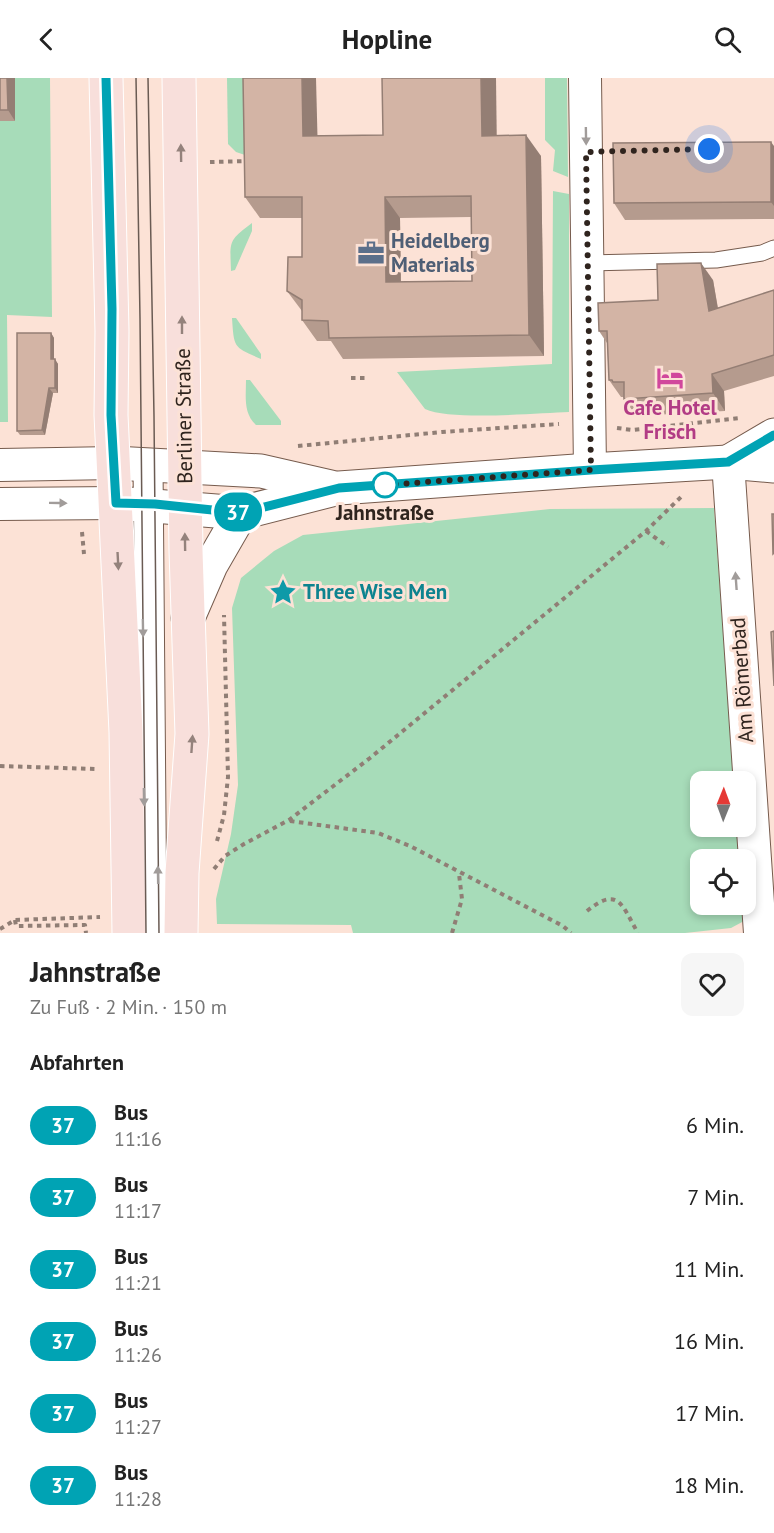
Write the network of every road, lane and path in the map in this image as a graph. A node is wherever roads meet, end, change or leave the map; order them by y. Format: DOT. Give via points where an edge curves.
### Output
graph roads {
  1 [pos="106,78"];
  2 [pos="179,78"];
  3 [pos="585,78"];
  4 [pos="256,160"];
  5 [pos="205,162"];
  6 [pos="774,248"];
  7 [pos="588,263"];
  8 [pos="351,378"];
  9 [pos="367,378"];
  10 [pos="744,417"];
  11 [pos="590,425"];
  12 [pos="774,435"];
  13 [pos="294,446"];
  14 [pos="728,462"];
  15 [pos="0,465"];
  16 [pos="148,465"];
  17 [pos="774,466"];
  18 [pos="591,470"];
  19 [pos="339,488"];
  20 [pos="685,493"];
  21 [pos="0,504"];
  22 [pos="149,505"];
  23 [pos="241,513"];
  24 [pos="646,531"];
  25 [pos="668,547"];
  26 [pos="224,607"];
  27 [pos="188,618"];
  28 [pos="0,766"];
  29 [pos="101,769"];
  30 [pos="290,820"];
  31 [pos="216,844"];
  32 [pos="211,864"];
  33 [pos="459,873"];
  34 [pos="587,911"];
  35 [pos="15,920"];
  36 [pos="116,925"];
  37 [pos="0,929"];
  38 [pos="86,933"];
  39 [pos="146,933"];
  40 [pos="159,933"];
  41 [pos="181,933"];
  42 [pos="452,933"];
  43 [pos="571,933"];
  44 [pos="638,933"];
  45 [pos="760,933"];
  1 -- 16 [label="main road, Berliner Straße" via="111,415"];
  16 -- 2 [label="main road, Berliner Straße, one-way"];
  3 -- 7 [label="street, one-way"];
  4 -- 5 [label="path"];
  6 -- 7 [label="lane" via="716,260"];
  7 -- 11 [label="street"];
  8 -- 9 [label="path"];
  10 -- 11 [label="path" via="632,430"];
  11 -- 13 [label="path" via="476,429"];
  11 -- 18 [label="street"];
  12 -- 14 [label="street"];
  14 -- 17 [label="street"];
  14 -- 18 [label="street"];
  45 -- 14 [label="street, Am Römerbad, one-way"];
  15 -- 16 [label="street"];
  16 -- 19 [label="street" via="261,471"];
  16 -- 22 [label="main road, Berliner Straße"];
  16 -- 22 [label="main road, Berliner Straße"];
  18 -- 19 [label="street"];
  19 -- 23 [label="street"];
  20 -- 24 [label="path"];
  21 -- 22 [label="street, one-way"];
  22 -- 23 [label="street"];
  27 -- 22 [label="main road, Berliner Straße, one-way"];
  22 -- 36 [label="main road, Berliner Straße, one-way" via="126,732"];
  22 -- 39 [label="lane, one-way"];
  40 -- 22 [label="lane, one-way"];
  23 -- 27 [label="street" via="211,565"];
  24 -- 25 [label="path"];
  24 -- 30 [label="path"];
  26 -- 31 [label="path" via="228,777 225,815"];
  41 -- 27 [label="main road, Berliner Straße, one-way" via="192,734"];
  28 -- 29 [label="path"];
  30 -- 32 [label="path" via="225,856 209,874"];
  30 -- 33 [label="path" via="378,833"];
  33 -- 42 [label="path" via="462,899"];
  33 -- 43 [label="path"];
  34 -- 44 [label="path" via="606,898 616,901"];
  35 -- 36 [label="path"];
  35 -- 37 [label="path"];
  35 -- 38 [label="path" via="16,926 86,925"];
}
